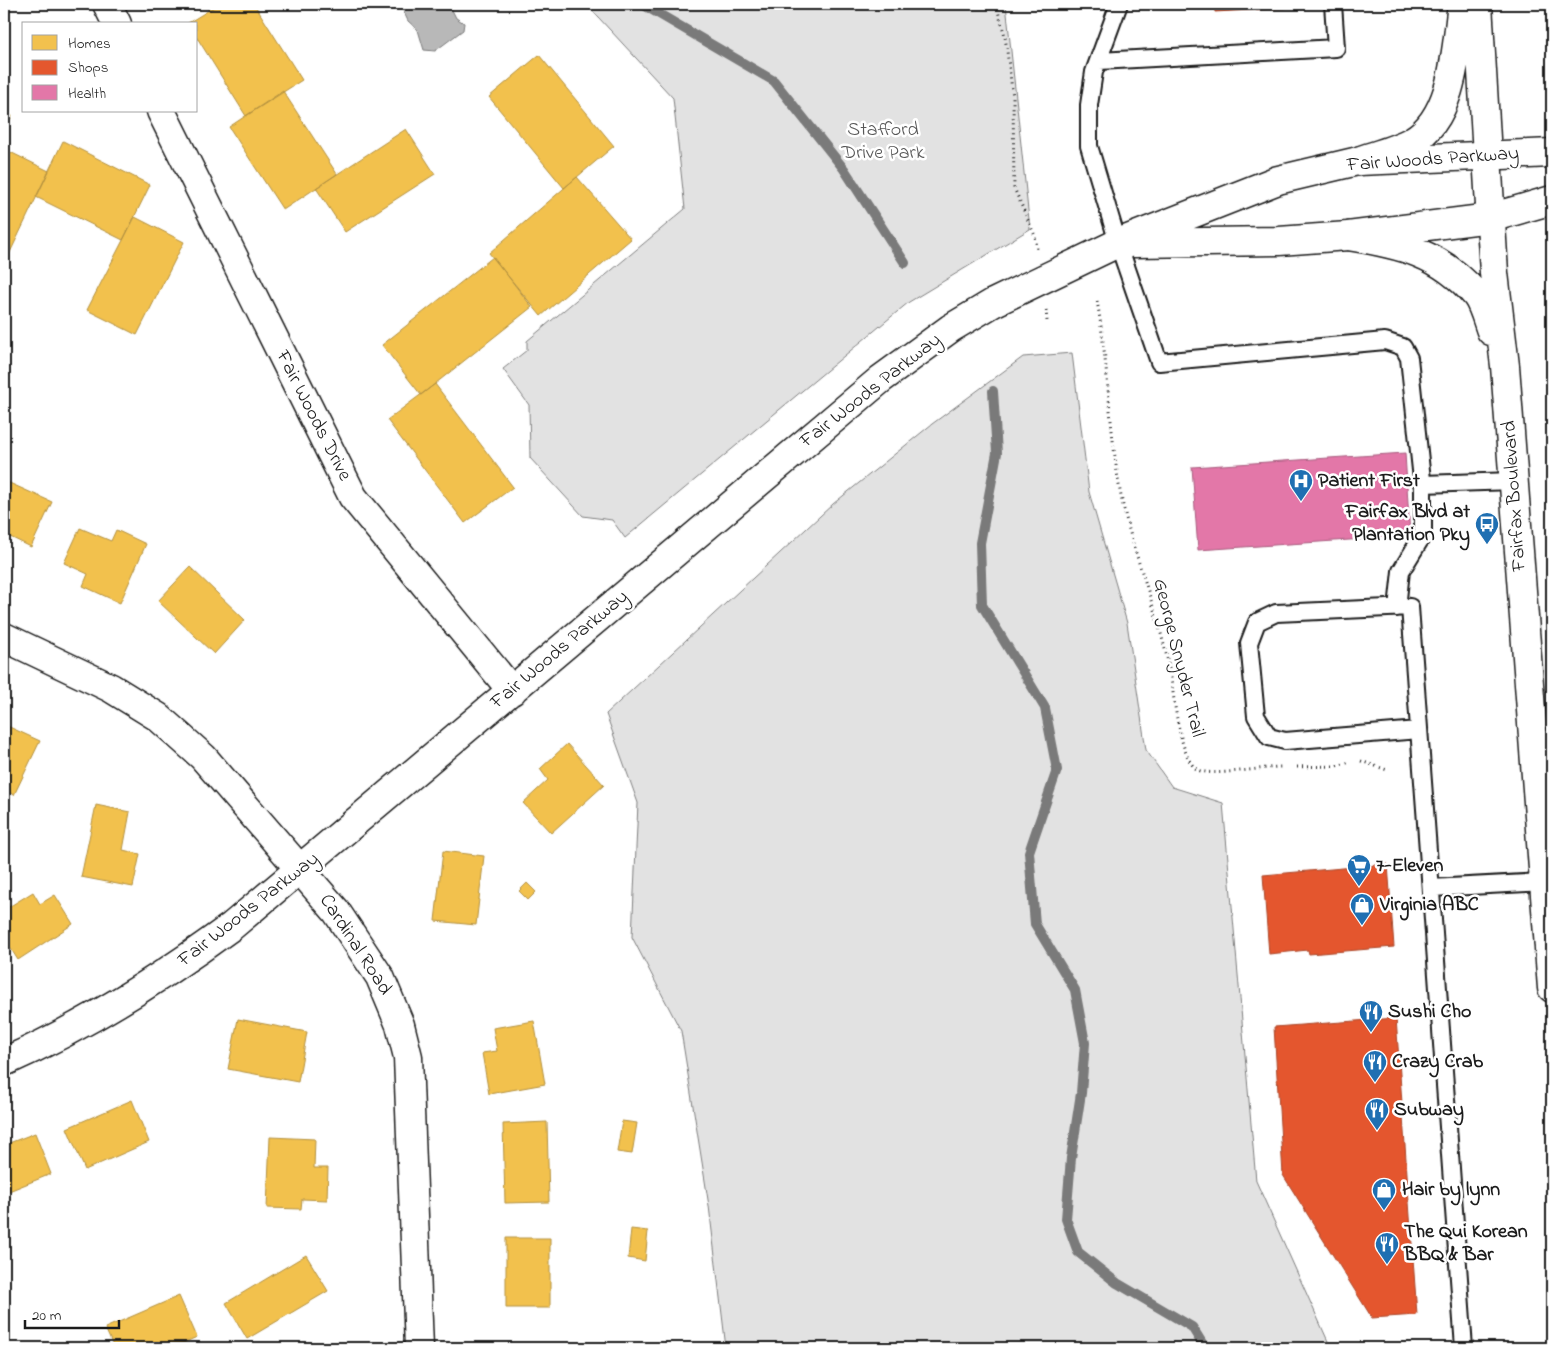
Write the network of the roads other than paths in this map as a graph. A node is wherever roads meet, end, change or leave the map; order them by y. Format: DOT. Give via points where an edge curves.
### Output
graph roads {
  1 [pos="107,4"];
  2 [pos="1119,4"];
  3 [pos="1333,4"];
  4 [pos="1462,4"];
  5 [pos="1478,4"];
  6 [pos="116,22"];
  7 [pos="1099,61"];
  8 [pos="162,112"];
  9 [pos="1552,153"];
  10 [pos="1487,157"];
  11 [pos="1358,161"];
  12 [pos="1552,200"];
  13 [pos="1490,218"];
  14 [pos="1348,236"];
  15 [pos="1118,243"];
  16 [pos="1506,366"];
  17 [pos="1514,481"];
  18 [pos="1422,484"];
  19 [pos="1397,608"];
  20 [pos="4,637"];
  21 [pos="512,691"];
  22 [pos="1419,730"];
  23 [pos="302,869"];
  24 [pos="1544,882"];
  25 [pos="1431,888"];
  26 [pos="1552,988"];
  27 [pos="4,1062"];
  28 [pos="419,1348"];
  29 [pos="1464,1348"];
  1 -- 6 [label="street"];
  2 -- 7 [label="lane"];
  3 -- 7 [label="lane" via="1336,48"];
  4 -- 11 [label="street" via="1446,101 1427,129 1413,141"];
  5 -- 10 [label="street, Fairfax Boulevard"];
  7 -- 15 [label="lane" via="1089,105 1089,146"];
  8 -- 21 [label="street, Fair Woods Drive" via="354,497"];
  9 -- 10 [label="street, Fair Woods Parkway"];
  10 -- 11 [label="street, Fair Woods Parkway"];
  10 -- 13 [label="street, Fairfax Boulevard"];
  11 -- 15 [label="street, Fair Woods Parkway" via="1278,180"];
  12 -- 13 [label="street, Fair Woods Parkway"];
  13 -- 14 [label="street, Fair Woods Parkway"];
  13 -- 16 [label="street, Fairfax Boulevard"];
  14 -- 15 [label="street, Fair Woods Parkway" via="1279,241"];
  14 -- 16 [label="street" via="1398,244 1446,268 1477,296"];
  15 -- 18 [label="lane" via="1159,362 1385,341 1403,347 1409,358"];
  15 -- 21 [label="street, Fair Woods Parkway" via="993,303 888,373"];
  16 -- 17 [label="street, Fairfax Boulevard"];
  17 -- 18 [label="lane"];
  17 -- 24 [label="street, Fairfax Boulevard"];
  18 -- 19 [label="lane" via="1423,535 1401,571"];
  19 -- 22 [label="lane" via="1410,607"];
  19 -- 22 [label="lane" via="1276,613 1257,622 1249,643 1256,716 1269,737 1286,741"];
  20 -- 23 [label="street, Cardinal Road" via="111,688 158,717 204,757"];
  21 -- 23 [label="street, Fair Woods Parkway"];
  22 -- 25 [label="lane"];
  23 -- 27 [label="street, Fair Woods Parkway" via="178,966 72,1030"];
  23 -- 28 [label="street, Cardinal Road" via="336,911 380,977 400,1025 408,1058 410,1090"];
  24 -- 25 [label="lane"];
  24 -- 26 [label="street, Fairfax Boulevard"];
  25 -- 29 [label="lane"];
}
